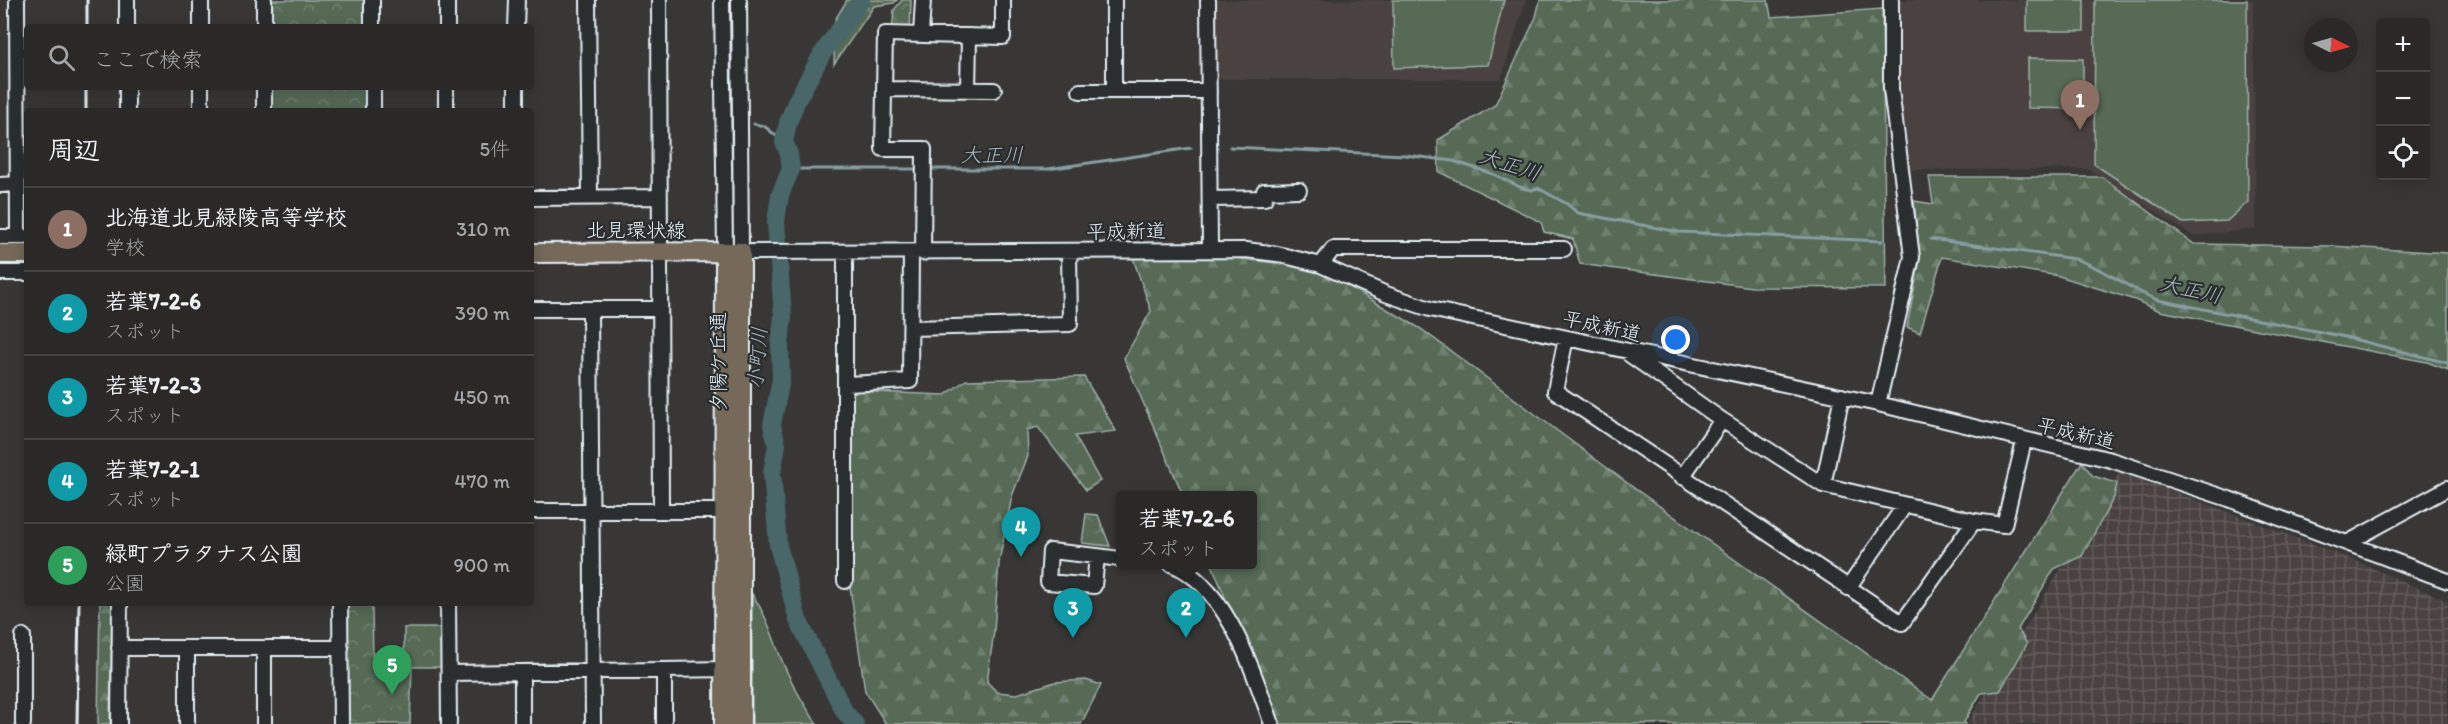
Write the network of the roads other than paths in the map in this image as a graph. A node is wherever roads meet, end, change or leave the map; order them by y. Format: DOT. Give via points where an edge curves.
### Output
graph roads {
  1 [pos="17,0"];
  2 [pos="128,0"];
  3 [pos="201,0"];
  4 [pos="264,0"];
  5 [pos="372,0"];
  6 [pos="447,0"];
  7 [pos="516,0"];
  8 [pos="588,0"];
  9 [pos="659,0"];
  10 [pos="722,0"];
  11 [pos="739,0"];
  12 [pos="923,0"];
  13 [pos="1003,0"];
  14 [pos="1114,0"];
  15 [pos="1208,0"];
  16 [pos="1891,0"];
  17 [pos="127,24"];
  18 [pos="201,24"];
  19 [pos="264,24"];
  20 [pos="372,24"];
  21 [pos="447,24"];
  22 [pos="516,24"];
  23 [pos="921,35"];
  24 [pos="969,36"];
  25 [pos="884,89"];
  26 [pos="127,90"];
  27 [pos="201,90"];
  28 [pos="264,90"];
  29 [pos="373,90"];
  30 [pos="446,90"];
  31 [pos="516,90"];
  32 [pos="968,90"];
  33 [pos="994,90"];
  34 [pos="1080,91"];
  35 [pos="1114,91"];
  36 [pos="1209,91"];
  37 [pos="127,108"];
  38 [pos="201,108"];
  39 [pos="264,108"];
  40 [pos="373,108"];
  41 [pos="446,108"];
  42 [pos="516,108"];
  43 [pos="0,184"];
  44 [pos="17,184"];
  45 [pos="1299,190"];
  46 [pos="590,197"];
  47 [pos="660,197"];
  48 [pos="534,198"];
  49 [pos="1210,200"];
  50 [pos="0,237"];
  51 [pos="22,237"];
  52 [pos="1210,249"];
  53 [pos="1564,249"];
  54 [pos="1069,251"];
  55 [pos="660,252"];
  56 [pos="741,252"];
  57 [pos="534,253"];
  58 [pos="845,253"];
  59 [pos="917,253"];
  60 [pos="0,254"];
  61 [pos="24,254"];
  62 [pos="1321,265"];
  63 [pos="0,273"];
  64 [pos="24,273"];
  65 [pos="534,309"];
  66 [pos="590,309"];
  67 [pos="660,309"];
  68 [pos="911,328"];
  69 [pos="1566,338"];
  70 [pos="1624,351"];
  71 [pos="846,384"];
  72 [pos="1842,396"];
  73 [pos="1878,404"];
  74 [pos="1722,420"];
  75 [pos="2024,441"];
  76 [pos="1682,477"];
  77 [pos="1823,485"];
  78 [pos="2448,488"];
  79 [pos="1905,505"];
  80 [pos="661,511"];
  81 [pos="732,511"];
  82 [pos="534,512"];
  83 [pos="591,512"];
  84 [pos="1974,521"];
  85 [pos="2349,542"];
  86 [pos="1097,556"];
  87 [pos="1116,558"];
  88 [pos="1179,569"];
  89 [pos="845,581"];
  90 [pos="2448,581"];
  91 [pos="1848,588"];
  92 [pos="120,606"];
  93 [pos="340,606"];
  94 [pos="448,606"];
  95 [pos="23,636"];
  96 [pos="119,648"];
  97 [pos="187,648"];
  98 [pos="264,648"];
  99 [pos="341,648"];
  100 [pos="732,669"];
  101 [pos="664,670"];
  102 [pos="522,672"];
  103 [pos="593,672"];
  104 [pos="449,673"];
  105 [pos="23,724"];
  106 [pos="118,724"];
  107 [pos="187,724"];
  108 [pos="264,724"];
  109 [pos="341,724"];
  110 [pos="449,724"];
  111 [pos="522,724"];
  112 [pos="592,724"];
  113 [pos="664,724"];
  114 [pos="724,724"];
  115 [pos="741,724"];
  116 [pos="1272,724"];
  1 -- 44 [label="street"];
  2 -- 17 [label="street"];
  3 -- 18 [label="street"];
  4 -- 19 [label="street"];
  5 -- 20 [label="street"];
  6 -- 21 [label="street"];
  7 -- 22 [label="street"];
  8 -- 46 [label="street"];
  9 -- 47 [label="street"];
  10 -- 56 [label="street, 夕陽ケ丘通"];
  11 -- 56 [label="street, 夕陽ケ丘通"];
  12 -- 23 [label="street"];
  13 -- 24 [label="street" via="1003,37"];
  14 -- 35 [label="street"];
  15 -- 36 [label="street"];
  16 -- 73 [label="street" via="1891,89 1912,257"];
  23 -- 24 [label="street"];
  23 -- 25 [label="street" via="885,34"];
  24 -- 32 [label="street"];
  25 -- 32 [label="street"];
  25 -- 59 [label="street" via="884,149 924,149"];
  26 -- 37 [label="street"];
  27 -- 38 [label="street"];
  28 -- 39 [label="street"];
  29 -- 40 [label="street"];
  30 -- 41 [label="street"];
  31 -- 42 [label="street"];
  32 -- 33 [label="street"];
  34 -- 35 [label="street"];
  35 -- 36 [label="street"];
  36 -- 49 [label="street"];
  43 -- 44 [label="street"];
  44 -- 51 [label="street"];
  45 -- 49 [label="street" via="1264,191 1264,198"];
  46 -- 47 [label="street"];
  46 -- 48 [label="street"];
  47 -- 55 [label="street"];
  49 -- 52 [label="street"];
  50 -- 51 [label="street"];
  52 -- 54 [label="street, 平成新道"];
  52 -- 62 [label="street, 平成新道" via="1277,254"];
  53 -- 62 [label="street" via="1333,249"];
  54 -- 59 [label="street, 平成新道"];
  54 -- 68 [label="street" via="1070,324"];
  55 -- 56 [label="main road, 北見環状線"];
  55 -- 57 [label="main road, 北見環状線"];
  55 -- 67 [label="street"];
  56 -- 58 [label="street, 平成新道"];
  56 -- 81 [label="main road, 夕陽ケ丘通"];
  58 -- 59 [label="street, 平成新道"];
  58 -- 71 [label="street"];
  59 -- 68 [label="street"];
  60 -- 61 [label="main road"];
  62 -- 69 [label="street, 平成新道" via="1430,309"];
  63 -- 64 [label="street"];
  65 -- 66 [label="street"];
  66 -- 67 [label="street"];
  66 -- 83 [label="street"];
  67 -- 80 [label="street"];
  68 -- 71 [label="street" via="910,381"];
  69 -- 70 [label="street, 平成新道"];
  69 -- 76 [label="street" via="1555,392"];
  70 -- 72 [label="street, 平成新道"];
  70 -- 74 [label="street"];
  71 -- 89 [label="street"];
  72 -- 73 [label="street, 平成新道"];
  72 -- 77 [label="street"];
  73 -- 75 [label="street, 平成新道"];
  74 -- 76 [label="street"];
  74 -- 77 [label="street"];
  75 -- 84 [label="street" via="2004,525"];
  75 -- 85 [label="street, 平成新道" via="2111,460"];
  76 -- 91 [label="street"];
  77 -- 79 [label="street"];
  78 -- 85 [label="street"];
  79 -- 84 [label="street"];
  79 -- 91 [label="street"];
  80 -- 81 [label="street"];
  80 -- 83 [label="street"];
  81 -- 100 [label="main road, 夕陽ケ丘通"];
  82 -- 83 [label="street"];
  83 -- 103 [label="street"];
  84 -- 91 [label="street" via="1902,623"];
  85 -- 90 [label="street, 平成新道"];
  86 -- 87 [label="street"];
  88 -- 116 [label="street" via="1199,581 1219,602"];
  92 -- 96 [label="street"];
  93 -- 99 [label="street"];
  94 -- 104 [label="street"];
  95 -- 105 [label="street"];
  96 -- 97 [label="street"];
  96 -- 106 [label="street"];
  97 -- 98 [label="street"];
  97 -- 107 [label="street"];
  98 -- 99 [label="street"];
  98 -- 108 [label="street"];
  99 -- 109 [label="street"];
  100 -- 101 [label="street"];
  100 -- 114 [label="main road, 夕陽ケ丘通"];
  100 -- 115 [label="main road, 夕陽ケ丘通"];
  101 -- 103 [label="street"];
  101 -- 113 [label="street"];
  102 -- 103 [label="street"];
  102 -- 104 [label="street"];
  102 -- 111 [label="street"];
  103 -- 112 [label="street"];
  104 -- 110 [label="street"];
}
